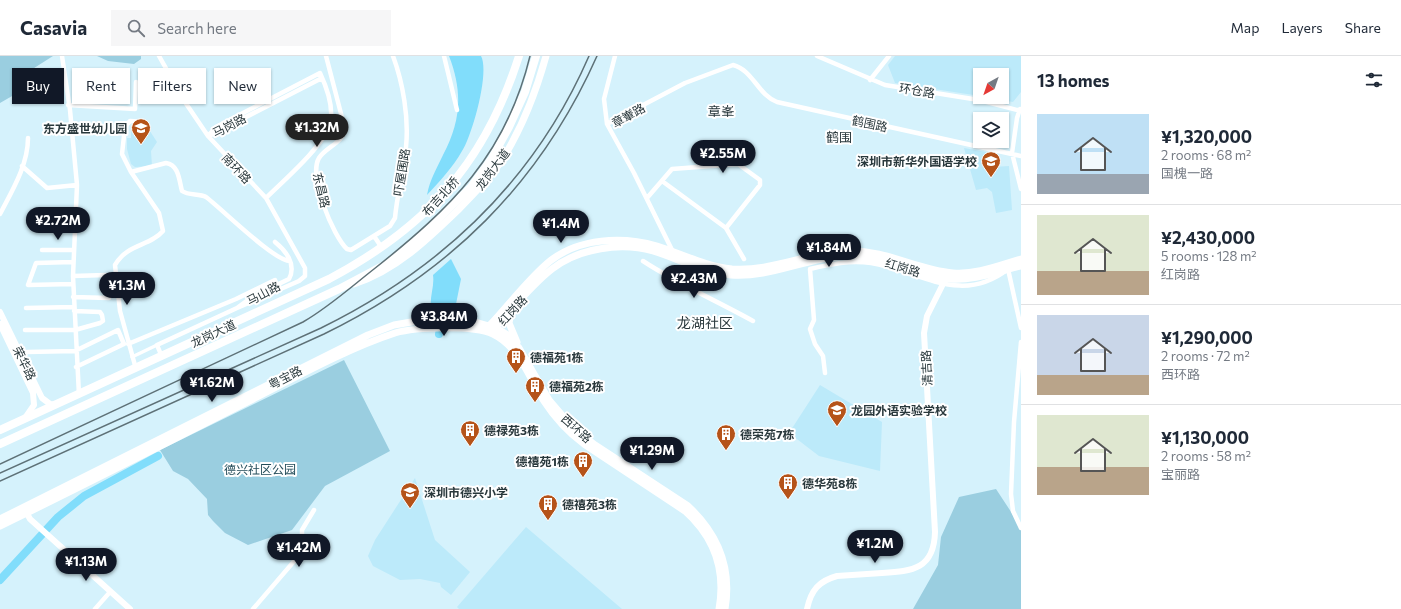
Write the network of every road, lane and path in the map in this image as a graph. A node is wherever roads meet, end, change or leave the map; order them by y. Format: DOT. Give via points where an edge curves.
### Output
graph roads {
  1 [pos="62,56"];
  2 [pos="159,56"];
  3 [pos="326,56"];
  4 [pos="393,56"];
  5 [pos="444,56"];
  6 [pos="519,56"];
  7 [pos="536,56"];
  8 [pos="546,56"];
  9 [pos="615,56"];
  10 [pos="817,56"];
  11 [pos="889,56"];
  12 [pos="733,65"];
  13 [pos="870,80"];
  14 [pos="136,82"];
  15 [pos="68,105"];
  16 [pos="457,110"];
  17 [pos="1020,110"];
  18 [pos="144,122"];
  19 [pos="607,124"];
  20 [pos="208,136"];
  21 [pos="28,138"];
  22 [pos="1012,153"];
  23 [pos="1021,156"];
  24 [pos="22,166"];
  25 [pos="462,171"];
  26 [pos="131,172"];
  27 [pos="662,181"];
  28 [pos="77,185"];
  29 [pos="471,187"];
  30 [pos="1021,189"];
  31 [pos="266,198"];
  32 [pos="646,198"];
  33 [pos="463,205"];
  34 [pos="450,208"];
  35 [pos="0,214"];
  36 [pos="418,220"];
  37 [pos="726,228"];
  38 [pos="374,236"];
  39 [pos="338,239"];
  40 [pos="415,240"];
  41 [pos="275,242"];
  42 [pos="382,248"];
  43 [pos="42,250"];
  44 [pos="73,250"];
  45 [pos="673,252"];
  46 [pos="744,259"];
  47 [pos="1021,259"];
  48 [pos="290,261"];
  49 [pos="73,262"];
  50 [pos="643,262"];
  51 [pos="1021,266"];
  52 [pos="697,267"];
  53 [pos="1008,269"];
  54 [pos="106,275"];
  55 [pos="73,276"];
  56 [pos="275,280"];
  57 [pos="73,284"];
  58 [pos="943,284"];
  59 [pos="690,288"];
  60 [pos="339,289"];
  61 [pos="73,297"];
  62 [pos="109,298"];
  63 [pos="26,308"];
  64 [pos="237,308"];
  65 [pos="514,308"];
  66 [pos="74,309"];
  67 [pos="0,312"];
  68 [pos="753,321"];
  69 [pos="0,324"];
  70 [pos="1021,328"];
  71 [pos="492,329"];
  72 [pos="24,330"];
  73 [pos="75,330"];
  74 [pos="1021,342"];
  75 [pos="128,344"];
  76 [pos="157,345"];
  77 [pos="76,351"];
  78 [pos="27,352"];
  79 [pos="523,353"];
  80 [pos="132,357"];
  81 [pos="162,357"];
  82 [pos="76,367"];
  83 [pos="136,368"];
  84 [pos="825,373"];
  85 [pos="78,395"];
  86 [pos="57,405"];
  87 [pos="24,420"];
  88 [pos="0,430"];
  89 [pos="0,444"];
  90 [pos="25,510"];
  91 [pos="314,510"];
  92 [pos="0,519"];
  93 [pos="0,526"];
  94 [pos="1021,528"];
  95 [pos="110,592"];
  96 [pos="95,609"];
  97 [pos="130,609"];
  98 [pos="253,609"];
  99 [pos="719,609"];
  100 [pos="725,609"];
  101 [pos="807,609"];
  1 -- 15 [label="street"];
  2 -- 20 [label="street, 南环路"];
  3 -- 39 [label="street, 东昌路" via="345,129 340,139 318,160 316,177"];
  4 -- 38 [label="street, 吓屋围路" via="399,70 406,121 406,146 395,218 390,226"];
  5 -- 16 [label="street"];
  6 -- 25 [label="highway, 龙岗大道" via="506,95 478,148"];
  7 -- 29 [label="highway, 龙岗大道" via="525,92 512,121 494,154"];
  8 -- 33 [label="main road, 龙岗大道" via="532,98 513,140 492,174"];
  9 -- 19 [label="street" via="604,99"];
  10 -- 13 [label="street, 环仓路"];
  11 -- 13 [label="street"];
  12 -- 19 [label="street, 章輋路" via="685,83"];
  12 -- 22 [label="street, 鹤围路" via="744,70 764,95 777,102"];
  13 -- 17 [label="street, 环仓路"];
  14 -- 15 [label="street" via="135,109"];
  15 -- 28 [label="street"];
  17 -- 22 [label="street"];
  18 -- 26 [label="street" via="130,121 125,126 122,154"];
  19 -- 32 [label="street, 章輋路"];
  20 -- 31 [label="street, 南环路"];
  20 -- 31 [label="street, 马岗路" via="321,76 331,113 325,135"];
  21 -- 24 [label="street" via="28,150"];
  22 -- 23 [label="street, 鹤围路"];
  22 -- 30 [label="street"];
  24 -- 28 [label="street" via="47,188"];
  24 -- 35 [label="street"];
  25 -- 36 [label="highway, 布吉北桥"];
  26 -- 48 [label="street" via="171,164 176,170 182,191 186,194 204,196 249,234 280,257"];
  26 -- 75 [label="street" via="159,213 163,231 157,238 126,252 115,265 120,310"];
  27 -- 32 [label="street"];
  27 -- 37 [label="street"];
  27 -- 37 [label="street" via="672,169 738,164 760,180 760,185"];
  28 -- 44 [label="street"];
  29 -- 33 [label="highway"];
  29 -- 34 [label="highway, 龙岗大道"];
  31 -- 64 [label="street, 南环路" via="306,273 299,281"];
  32 -- 45 [label="street, 章輋路"];
  33 -- 60 [label="main road, 龙岗大道" via="394,266 371,278"];
  34 -- 40 [label="highway, 布吉北桥"];
  36 -- 42 [label="highway, 龙岗大道"];
  37 -- 46 [label="street"];
  38 -- 39 [label="street, 吓屋围路" via="351,250"];
  38 -- 42 [label="street"];
  40 -- 60 [label="highway, 龙岗大道" via="388,263"];
  41 -- 48 [label="street" via="285,250"];
  42 -- 81 [label="highway, 龙岗大道" via="330,279"];
  43 -- 44 [label="street"];
  44 -- 49 [label="street"];
  45 -- 47 [label="main road, 红岗路" via="709,265 738,269 849,251 876,253 940,271 957,273 976,271"];
  45 -- 71 [label="main road, 红岗路" via="624,240 597,242 570,250 544,267"];
  48 -- 64 [label="street, 马山路" via="292,269 289,278 252,297"];
  49 -- 55 [label="street"];
  49 -- 57 [label="street" via="36,263 28,285"];
  50 -- 59 [label="street"];
  51 -- 53 [label="main road, 红岗路"];
  52 -- 53 [label="main road, 红岗路" via="741,275 826,258 849,256 885,261 950,279 971,278"];
  52 -- 59 [label="street"];
  52 -- 65 [label="main road, 红岗路" via="641,248 618,247 599,250 571,258 556,266"];
  53 -- 58 [label="street" via="998,276 975,284"];
  53 -- 70 [label="street"];
  54 -- 55 [label="street"];
  55 -- 57 [label="street"];
  56 -- 75 [label="street"];
  57 -- 61 [label="street"];
  58 -- 84 [label="street" via="864,262 842,262 810,269 814,320 810,329 815,344 823,356"];
  58 -- 101 [label="street, 清吉路" via="927,316 924,333 933,504 934,544 930,555 924,563 904,571 826,579 813,591"];
  59 -- 68 [label="street"];
  60 -- 89 [label="highway, 龙岗大道"];
  61 -- 62 [label="street"];
  61 -- 66 [label="street"];
  63 -- 66 [label="street"];
  64 -- 76 [label="street, 马山路"];
  65 -- 71 [label="main road, 红岗路"];
  65 -- 79 [label="main road" via="509,323"];
  66 -- 73 [label="street"];
  66 -- 73 [label="street" via="100,312 103,320"];
  67 -- 86 [label="street, 荣华路" via="42,398 50,404"];
  69 -- 87 [label="street, 荣华路" via="33,393 34,405"];
  71 -- 79 [label="main road, 西环路" via="511,338"];
  71 -- 90 [label="main road, 粤宝路" via="434,328 396,333 322,364"];
  71 -- 90 [label="main road, 粤宝路" via="456,321 432,320 398,324 368,335"];
  71 -- 99 [label="main road, 西环路" via="514,351 545,403 569,432 685,511 704,531 717,556 722,583"];
  72 -- 73 [label="street"];
  73 -- 77 [label="street"];
  74 -- 94 [label="street" via="1011,494 1013,511"];
  75 -- 80 [label="street"];
  76 -- 80 [label="street, 马山路"];
  76 -- 81 [label="street"];
  77 -- 78 [label="street"];
  77 -- 82 [label="street"];
  77 -- 82 [label="street" via="118,330 124,344"];
  79 -- 100 [label="main road, 西环路" via="549,400 573,428 688,506 708,528 722,554 726,568"];
  80 -- 83 [label="street"];
  81 -- 83 [label="highway, 龙岗大道"];
  82 -- 85 [label="street"];
  83 -- 85 [label="highway, 龙岗大道"];
  85 -- 86 [label="highway, 龙岗大道"];
  86 -- 87 [label="highway, 龙岗大道"];
  87 -- 88 [label="highway, 龙岗大道"];
  90 -- 92 [label="main road, 粤宝路"];
  90 -- 93 [label="main road, 粤宝路"];
  90 -- 95 [label="street" via="39,528"];
  91 -- 98 [label="street" via="302,530 302,552"];
  95 -- 96 [label="street"];
  95 -- 97 [label="street"];
}
